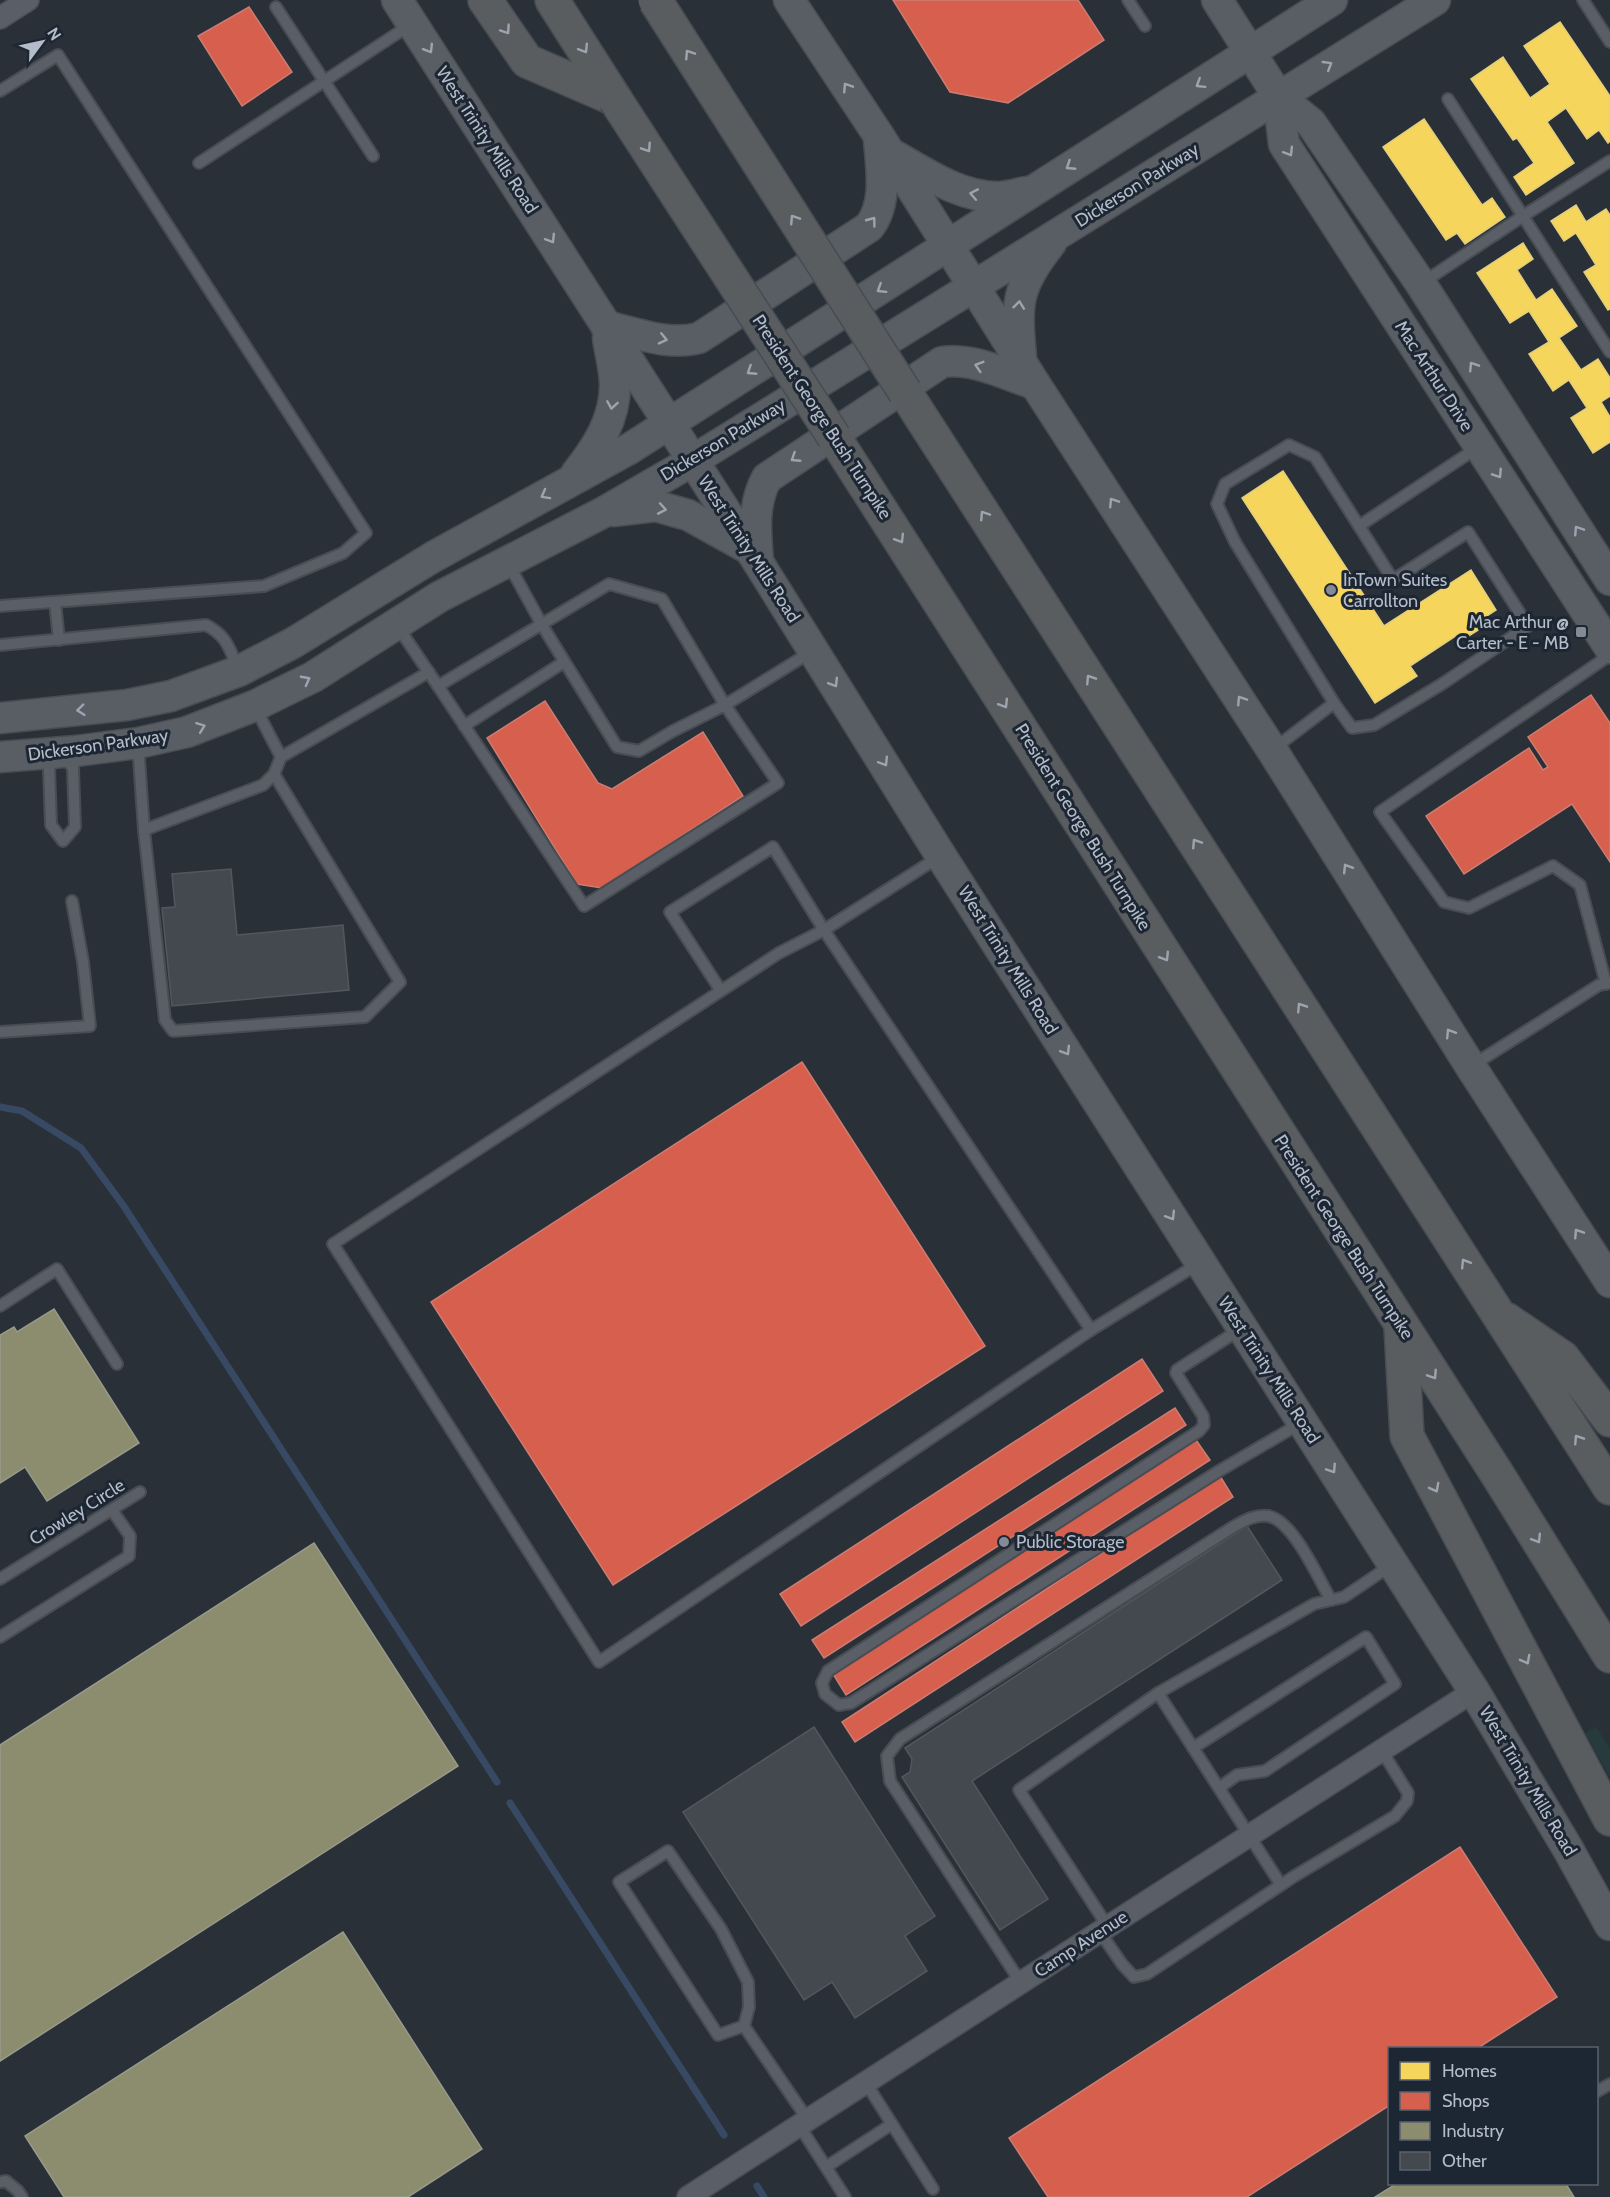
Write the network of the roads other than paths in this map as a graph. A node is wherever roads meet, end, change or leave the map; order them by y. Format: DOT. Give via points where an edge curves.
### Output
graph roads {
  1 [pos="28,0"];
  2 [pos="485,0"];
  3 [pos="552,0"];
  4 [pos="655,0"];
  5 [pos="789,0"];
  6 [pos="1128,0"];
  7 [pos="1217,0"];
  8 [pos="1332,0"];
  9 [pos="1435,0"];
  10 [pos="1583,0"];
  11 [pos="276,8"];
  12 [pos="405,12"];
  13 [pos="0,18"];
  14 [pos="1145,26"];
  15 [pos="1610,42"];
  16 [pos="1250,52"];
  17 [pos="322,81"];
  18 [pos="0,91"];
  19 [pos="1278,96"];
  20 [pos="615,99"];
  21 [pos="1448,99"];
  22 [pos="884,144"];
  23 [pos="373,156"];
  24 [pos="199,163"];
  25 [pos="1609,163"];
  26 [pos="1031,191"];
  27 [pos="1523,216"];
  28 [pos="1057,235"];
  29 [pos="948,246"];
  30 [pos="1421,284"];
  31 [pos="974,287"];
  32 [pos="606,326"];
  33 [pos="1610,352"];
  34 [pos="1028,374"];
  35 [pos="669,424"];
  36 [pos="1480,446"];
  37 [pos="692,461"];
  38 [pos="571,480"];
  39 [pos="604,512"];
  40 [pos="1359,525"];
  41 [pos="752,555"];
  42 [pos="507,561"];
  43 [pos="1610,580"];
  44 [pos="56,602"];
  45 [pos="0,606"];
  46 [pos="396,624"];
  47 [pos="542,625"];
  48 [pos="59,640"];
  49 [pos="1607,640"];
  50 [pos="0,645"];
  51 [pos="814,650"];
  52 [pos="564,662"];
  53 [pos="239,671"];
  54 [pos="429,672"];
  55 [pos="438,686"];
  56 [pos="1334,703"];
  57 [pos="127,705"];
  58 [pos="725,705"];
  59 [pos="254,706"];
  60 [pos="49,714"];
  61 [pos="0,718"];
  62 [pos="464,726"];
  63 [pos="138,743"];
  64 [pos="1272,750"];
  65 [pos="61,752"];
  66 [pos="0,757"];
  67 [pos="281,757"];
  68 [pos="274,774"];
  69 [pos="144,830"];
  70 [pos="941,856"];
  71 [pos="72,901"];
  72 [pos="824,930"];
  73 [pos="1608,983"];
  74 [pos="721,991"];
  75 [pos="0,1032"];
  76 [pos="1471,1067"];
  77 [pos="1200,1263"];
  78 [pos="1610,1282"];
  79 [pos="0,1306"];
  80 [pos="1496,1313"];
  81 [pos="1401,1326"];
  82 [pos="1242,1328"];
  83 [pos="1090,1330"];
  84 [pos="117,1364"];
  85 [pos="1610,1420"];
  86 [pos="1302,1422"];
  87 [pos="1610,1488"];
  88 [pos="140,1492"];
  89 [pos="112,1510"];
  90 [pos="1393,1564"];
  91 [pos="0,1579"];
  92 [pos="1331,1600"];
  93 [pos="0,1637"];
  94 [pos="1610,1656"];
  95 [pos="1474,1691"];
  96 [pos="1158,1693"];
  97 [pos="1193,1748"];
  98 [pos="1382,1751"];
  99 [pos="1219,1788"];
  100 [pos="1610,1819"];
  101 [pos="1250,1836"];
  102 [pos="1281,1885"];
  103 [pos="1610,1925"];
  104 [pos="1104,1930"];
  105 [pos="1021,1983"];
  106 [pos="744,2026"];
  107 [pos="866,2083"];
  108 [pos="803,2123"];
  109 [pos="892,2124"];
  110 [pos="826,2167"];
  111 [pos="0,2182"];
  112 [pos="933,2189"];
  113 [pos="22,2197"];
  114 [pos="688,2197"];
  115 [pos="845,2197"];
  1 -- 13 [label="street"];
  2 -- 20 [label="highway, one-way" via="527,61"];
  3 -- 20 [label="highway, President George Bush Turnpike, one-way"];
  80 -- 4 [label="highway, one-way, bridge"];
  22 -- 5 [label="main road, one-way"];
  6 -- 14 [label="lane"];
  7 -- 16 [label="main road, Mac Arthur Drive"];
  8 -- 16 [label="main road, Dickerson Parkway"];
  19 -- 9 [label="main road, Dickerson Parkway, one-way"];
  10 -- 15 [label="lane"];
  11 -- 17 [label="lane"];
  12 -- 17 [label="lane"];
  12 -- 32 [label="main road, West Trinity Mills Road, one-way"];
  16 -- 19 [label="main road, Mac Arthur Drive"];
  16 -- 26 [label="main road, Dickerson Parkway, one-way"];
  17 -- 23 [label="lane"];
  17 -- 24 [label="lane"];
  18 -- 44 [label="lane" via="58,55 366,533 343,554 264,586"];
  19 -- 28 [label="main road, Dickerson Parkway"];
  19 -- 30 [label="main road, Mac Arthur Drive" via="1311,123"];
  19 -- 36 [label="main road, Mac Arthur Drive, one-way" via="1284,144"];
  20 -- 81 [label="highway, President George Bush Turnpike, one-way, bridge"];
  21 -- 27 [label="lane"];
  26 -- 22 [label="main road, one-way" via="999,197 971,195 935,179"];
  22 -- 29 [label="main road"];
  32 -- 22 [label="main road, one-way" via="672,342 699,338 869,227 877,217 880,203"];
  25 -- 27 [label="lane"];
  26 -- 29 [label="main road, Dickerson Parkway"];
  27 -- 30 [label="lane"];
  27 -- 33 [label="lane"];
  28 -- 31 [label="main road, Dickerson Parkway"];
  34 -- 28 [label="main road, one-way" via="1017,316 1020,292"];
  29 -- 31 [label="main road"];
  29 -- 35 [label="main road, Dickerson Parkway, one-way"];
  43 -- 30 [label="main road, Mac Arthur Drive, one-way"];
  31 -- 34 [label="main road"];
  31 -- 37 [label="main road, Dickerson Parkway"];
  32 -- 35 [label="main road, West Trinity Mills Road"];
  32 -- 38 [label="main road, one-way" via="615,384 609,423 596,448"];
  34 -- 41 [label="main road, one-way" via="956,360 942,362 767,478 757,507"];
  64 -- 34 [label="main road, one-way"];
  35 -- 37 [label="main road, West Trinity Mills Road"];
  35 -- 38 [label="main road, Dickerson Parkway"];
  36 -- 40 [label="lane"];
  36 -- 49 [label="main road, Mac Arthur Drive, one-way"];
  37 -- 39 [label="main road, Dickerson Parkway"];
  37 -- 41 [label="main road, West Trinity Mills Road"];
  38 -- 53 [label="main road, Dickerson Parkway, one-way"];
  39 -- 41 [label="main road, one-way" via="656,506 688,515"];
  39 -- 42 [label="main road, Dickerson Parkway"];
  40 -- 56 [label="lane" via="1315,457 1289,445 1226,484 1218,504 1235,542"];
  40 -- 56 [label="lane" via="1394,580 1468,532 1528,626 1374,725 1352,729"];
  41 -- 51 [label="main road, West Trinity Mills Road"];
  42 -- 46 [label="main road, Dickerson Parkway"];
  42 -- 47 [label="lane"];
  44 -- 45 [label="lane"];
  44 -- 48 [label="lane"];
  46 -- 54 [label="lane"];
  59 -- 46 [label="main road, Dickerson Parkway, one-way" via="313,677"];
  47 -- 52 [label="lane"];
  47 -- 55 [label="lane"];
  47 -- 58 [label="lane" via="609,584 662,599"];
  48 -- 50 [label="lane"];
  48 -- 53 [label="lane" via="206,625 219,632"];
  49 -- 73 [label="lane" via="1380,812 1444,902 1469,908 1553,866 1580,885"];
  51 -- 58 [label="lane"];
  51 -- 70 [label="main road, West Trinity Mills Road, one-way"];
  52 -- 58 [label="lane" via="617,747 639,751"];
  52 -- 62 [label="lane"];
  53 -- 57 [label="main road, Dickerson Parkway" via="171,696"];
  53 -- 59 [label="main road"];
  54 -- 55 [label="lane"];
  54 -- 67 [label="lane"];
  55 -- 62 [label="lane"];
  56 -- 64 [label="lane"];
  57 -- 60 [label="main road, Dickerson Parkway, one-way"];
  57 -- 63 [label="main road"];
  58 -- 62 [label="lane" via="778,783 584,906"];
  63 -- 59 [label="main road, Dickerson Parkway, one-way" via="187,732"];
  59 -- 67 [label="lane"];
  60 -- 61 [label="main road, Dickerson Parkway"];
  60 -- 65 [label="main road"];
  63 -- 65 [label="main road, Dickerson Parkway"];
  63 -- 69 [label="lane"];
  76 -- 64 [label="main road, one-way"];
  65 -- 65 [label="lane" via="48,768 51,825 63,841 75,827 73,768"];
  65 -- 66 [label="main road, Dickerson Parkway"];
  67 -- 68 [label="lane"];
  68 -- 69 [label="lane" via="263,785"];
  68 -- 69 [label="lane" via="400,982 365,1017 173,1031 165,1020"];
  70 -- 72 [label="lane"];
  70 -- 77 [label="main road, West Trinity Mills Road, one-way"];
  71 -- 75 [label="lane" via="90,1026"];
  72 -- 74 [label="lane" via="779,953"];
  72 -- 74 [label="lane" via="773,847 670,912"];
  72 -- 83 [label="lane"];
  73 -- 76 [label="lane" via="1566,1004"];
  74 -- 83 [label="lane" via="333,1244 599,1662"];
  78 -- 76 [label="main road, one-way"];
  77 -- 82 [label="main road, West Trinity Mills Road"];
  77 -- 83 [label="lane"];
  79 -- 84 [label="lane" via="57,1269"];
  80 -- 85 [label="highway" via="1563,1358"];
  87 -- 80 [label="highway, one-way"];
  81 -- 94 [label="highway, President George Bush Turnpike, one-way"];
  81 -- 100 [label="highway, one-way" via="1407,1436"];
  82 -- 86 [label="main road, West Trinity Mills Road"];
  82 -- 86 [label="lane" via="1177,1370 1203,1416 1204,1425 1198,1431 828,1671 822,1683 825,1694 839,1705 851,1703"];
  86 -- 90 [label="main road, West Trinity Mills Road, one-way"];
  88 -- 89 [label="lane, Crowley Circle"];
  89 -- 91 [label="lane, Crowley Circle"];
  89 -- 93 [label="lane" via="130,1536 129,1556"];
  90 -- 92 [label="lane" via="1344,1596"];
  90 -- 95 [label="main road, West Trinity Mills Road"];
  92 -- 96 [label="lane" via="1314,1604"];
  92 -- 105 [label="lane" via="1281,1521 1253,1516 900,1739 887,1756 890,1781"];
  95 -- 98 [label="street, Camp Avenue"];
  95 -- 103 [label="main road, West Trinity Mills Road"];
  96 -- 97 [label="lane"];
  96 -- 104 [label="lane" via="1019,1790"];
  97 -- 99 [label="lane"];
  97 -- 99 [label="lane" via="1366,1637 1395,1684 1264,1771 1237,1775"];
  98 -- 101 [label="street, Camp Avenue"];
  98 -- 102 [label="lane" via="1408,1793 1407,1801 1395,1816"];
  99 -- 101 [label="lane"];
  101 -- 102 [label="lane"];
  101 -- 104 [label="street, Camp Avenue"];
  102 -- 104 [label="lane" via="1147,1974 1134,1977 1122,1964"];
  104 -- 105 [label="street, Camp Avenue"];
  105 -- 107 [label="street, Camp Avenue"];
  106 -- 106 [label="lane" via="749,2007 748,1982 721,1929 668,1851 619,1882 718,2035"];
  106 -- 108 [label="lane"];
  107 -- 108 [label="street, Camp Avenue"];
  107 -- 109 [label="lane"];
  108 -- 110 [label="lane"];
  108 -- 114 [label="street, Camp Avenue"];
  109 -- 110 [label="lane"];
  109 -- 112 [label="lane"];
  110 -- 115 [label="lane"];
  111 -- 113 [label="lane" via="6,2181"];
}
